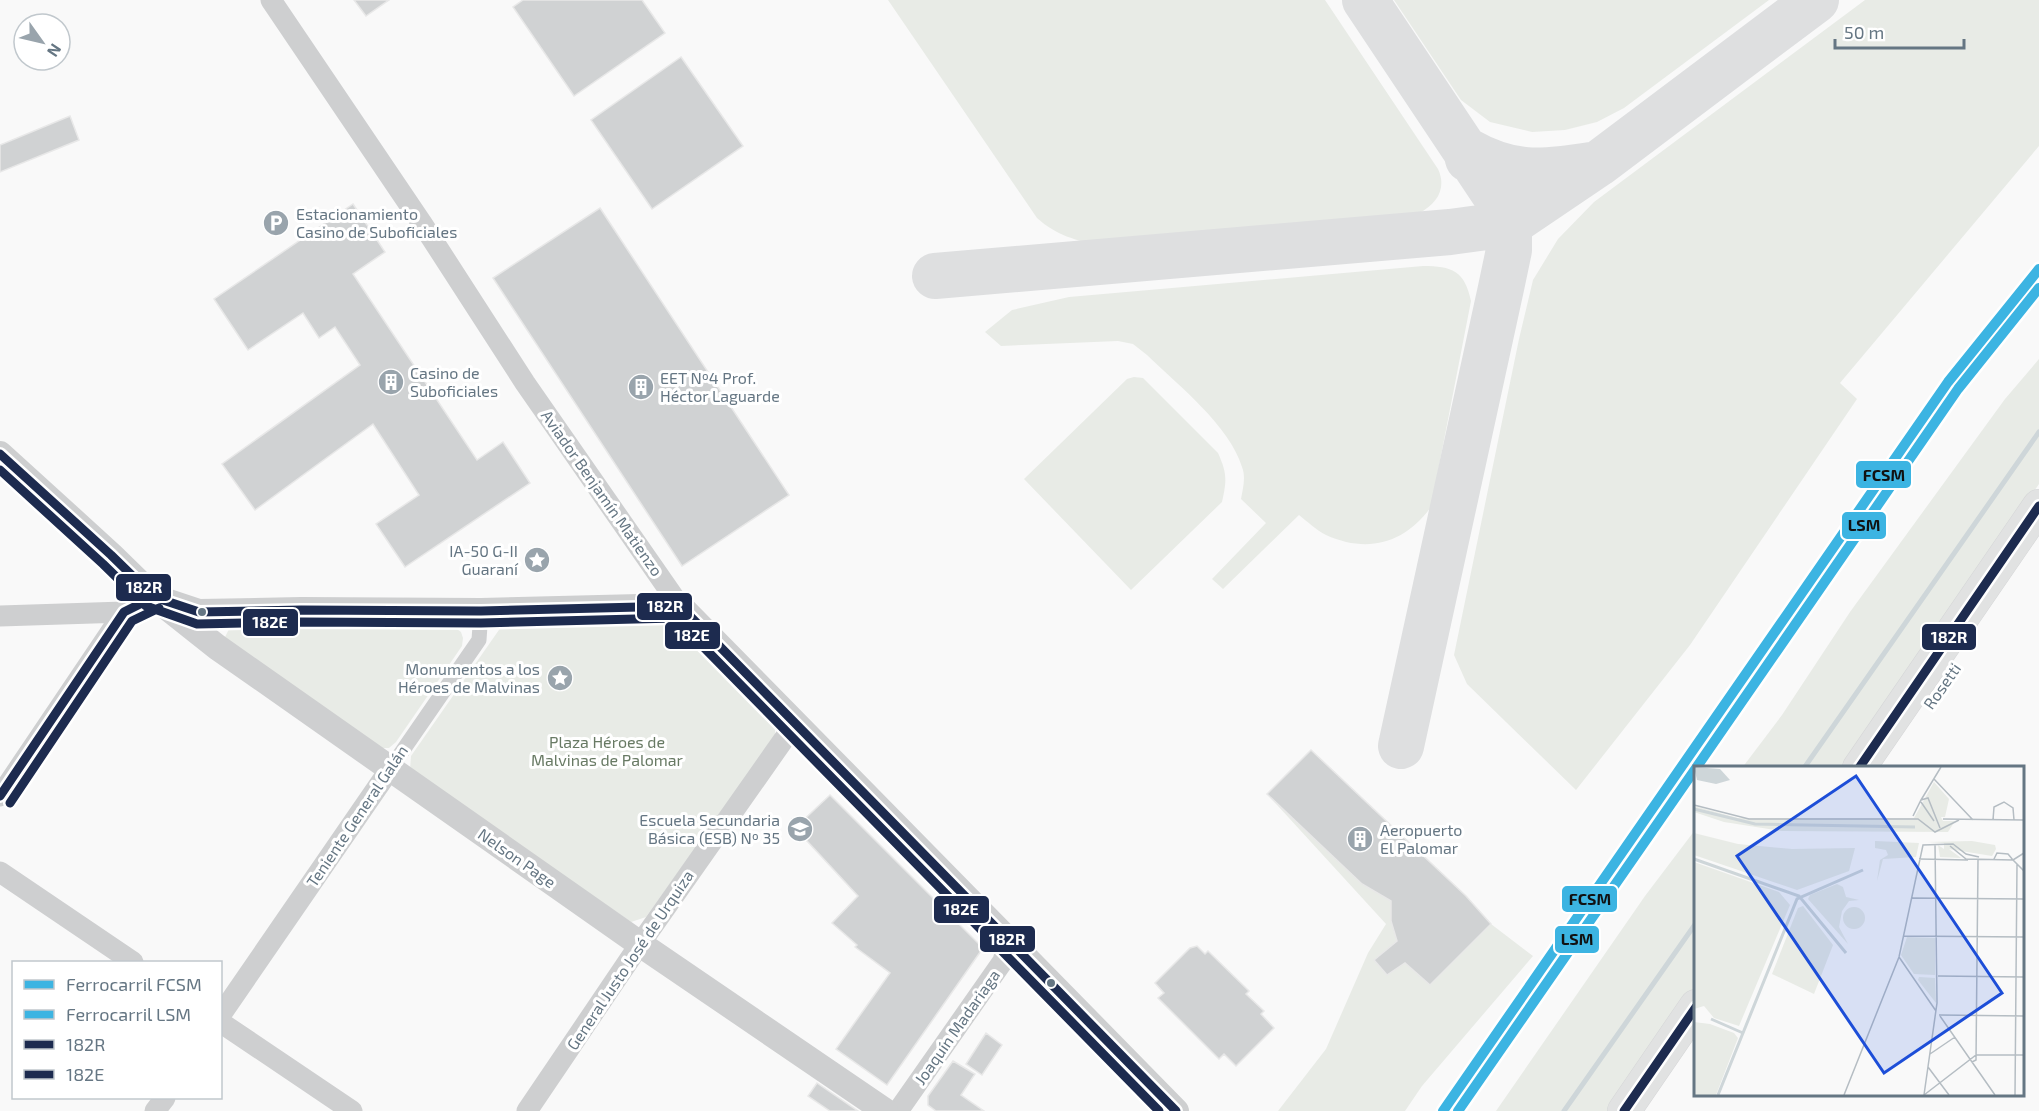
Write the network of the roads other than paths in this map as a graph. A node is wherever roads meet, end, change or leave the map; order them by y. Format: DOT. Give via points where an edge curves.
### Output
graph roads {
  1 [pos="271,0"];
  2 [pos="0,454"];
  3 [pos="2039,506"];
  4 [pos="2039,545"];
  5 [pos="154,597"];
  6 [pos="680,606"];
  7 [pos="482,611"];
  8 [pos="124,612"];
  9 [pos="0,615"];
  10 [pos="796,722"];
  11 [pos="1860,766"];
  12 [pos="1887,766"];
  13 [pos="390,769"];
  14 [pos="0,796"];
  15 [pos="0,872"];
  16 [pos="1009,940"];
  17 [pos="640,944"];
  18 [pos="130,961"];
  19 [pos="1694,1007"];
  20 [pos="222,1013"];
  21 [pos="222,1023"];
  22 [pos="1694,1044"];
  23 [pos="164,1099"];
  24 [pos="155,1111"];
  25 [pos="351,1111"];
  26 [pos="527,1111"];
  27 [pos="885,1111"];
  28 [pos="898,1111"];
  29 [pos="1176,1111"];
  30 [pos="1623,1111"];
  31 [pos="1649,1111"];
  1 -- 6 [label="street, Aviador Benjamín Matienzo" via="525,383"];
  2 -- 5 [label="street, Nelson Page"];
  3 -- 11 [label="main road, Rosetti"];
  4 -- 12 [label="main road, Rosetti"];
  5 -- 7 [label="street" via="199,612"];
  5 -- 8 [label="street"];
  5 -- 13 [label="street, Nelson Page" via="217,647"];
  6 -- 7 [label="street"];
  6 -- 10 [label="street, Aviador Benjamín Matienzo"];
  7 -- 13 [label="street, Teniente General Galán" via="478,640"];
  8 -- 9 [label="street"];
  8 -- 14 [label="street"];
  10 -- 16 [label="street, Aviador Benjamín Matienzo"];
  10 -- 17 [label="street, General Justo José de Urquiza"];
  13 -- 17 [label="street, Nelson Page"];
  13 -- 20 [label="street, Teniente General Galán"];
  15 -- 18 [label="street"];
  16 -- 28 [label="street, Joaquín Madariaga" via="1003,961"];
  16 -- 29 [label="street, Aviador Benjamín Matienzo"];
  17 -- 26 [label="street, General Justo José de Urquiza"];
  17 -- 27 [label="street, Nelson Page"];
  19 -- 30 [label="main road"];
  21 -- 25 [label="street"];
  22 -- 31 [label="main road"];
  23 -- 24 [label="street"];
}
